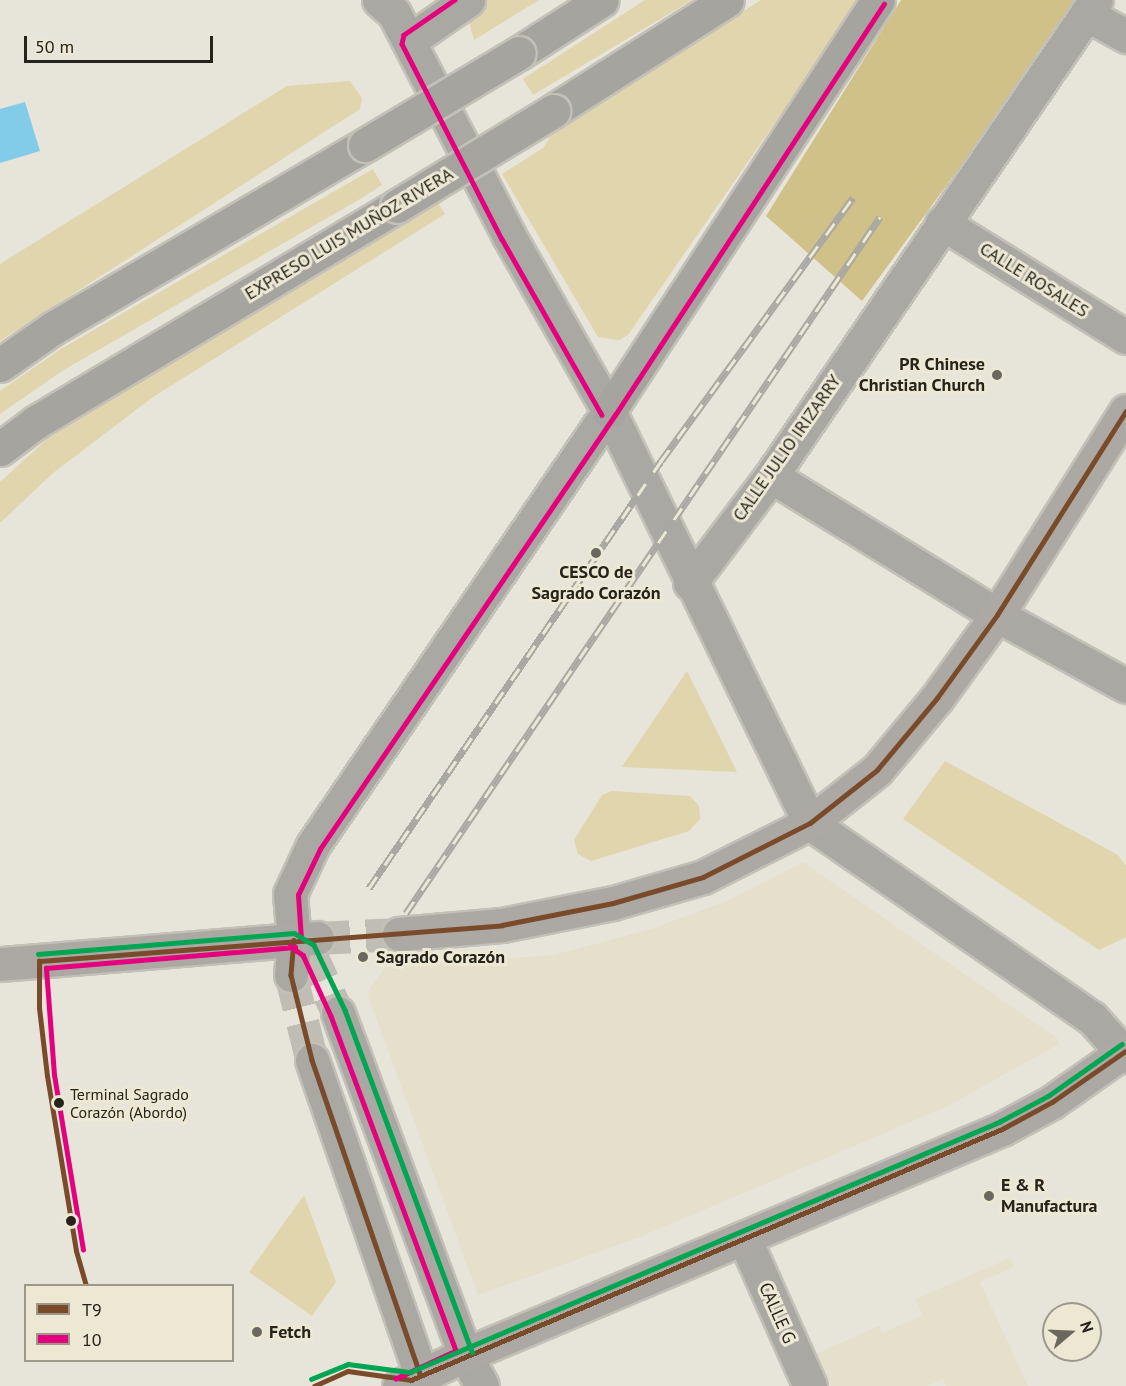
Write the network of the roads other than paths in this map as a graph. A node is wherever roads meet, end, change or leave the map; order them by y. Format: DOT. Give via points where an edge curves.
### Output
graph roads {
  1 [pos="468,0"];
  2 [pos="602,0"];
  3 [pos="727,0"];
  4 [pos="878,0"];
  5 [pos="1091,7"];
  6 [pos="395,14"];
  7 [pos="1126,36"];
  8 [pos="942,223"];
  9 [pos="1126,337"];
  10 [pos="0,364"];
  11 [pos="609,411"];
  12 [pos="1126,411"];
  13 [pos="0,449"];
  14 [pos="771,476"];
  15 [pos="690,583"];
  16 [pos="997,615"];
  17 [pos="1126,686"];
  18 [pos="810,823"];
  19 [pos="399,934"];
  20 [pos="303,951"];
  21 [pos="0,964"];
  22 [pos="338,1013"];
  23 [pos="1125,1053"];
  24 [pos="312,1060"];
  25 [pos="745,1240"];
  26 [pos="465,1355"];
  27 [pos="415,1383"];
  28 [pos="482,1386"];
  29 [pos="810,1386"];
  1 -- 6 [label="street"];
  2 -- 10 [label="highway, bridge" via="53,328"];
  3 -- 13 [label="highway, EXPRESO LUIS MUÑOZ RIVERA, bridge" via="554,111 36,422"];
  4 -- 11 [label="highway"];
  5 -- 7 [label="street"];
  5 -- 8 [label="street, CALLE JULIO IRIZARRY"];
  6 -- 11 [label="street" via="509,236"];
  8 -- 9 [label="street, CALLE ROSALES"];
  8 -- 14 [label="street, CALLE JULIO IRIZARRY"];
  11 -- 15 [label="street"];
  11 -- 20 [label="street" via="313,845 290,894"];
  12 -- 16 [label="main road"];
  14 -- 15 [label="street, CALLE JULIO IRIZARRY"];
  14 -- 16 [label="street"];
  15 -- 18 [label="street"];
  16 -- 17 [label="street"];
  16 -- 18 [label="main road" via="938,698 877,770"];
  18 -- 19 [label="main road" via="703,877 613,903 501,926"];
  18 -- 23 [label="street" via="1092,1018"];
  20 -- 21 [label="main road"];
  22 -- 26 [label="street"];
  23 -- 25 [label="main road" via="1052,1102 1002,1129"];
  24 -- 27 [label="street"];
  25 -- 26 [label="main road"];
  25 -- 29 [label="street, CALLE G"];
  26 -- 27 [label="main road"];
  26 -- 28 [label="street"];
}
